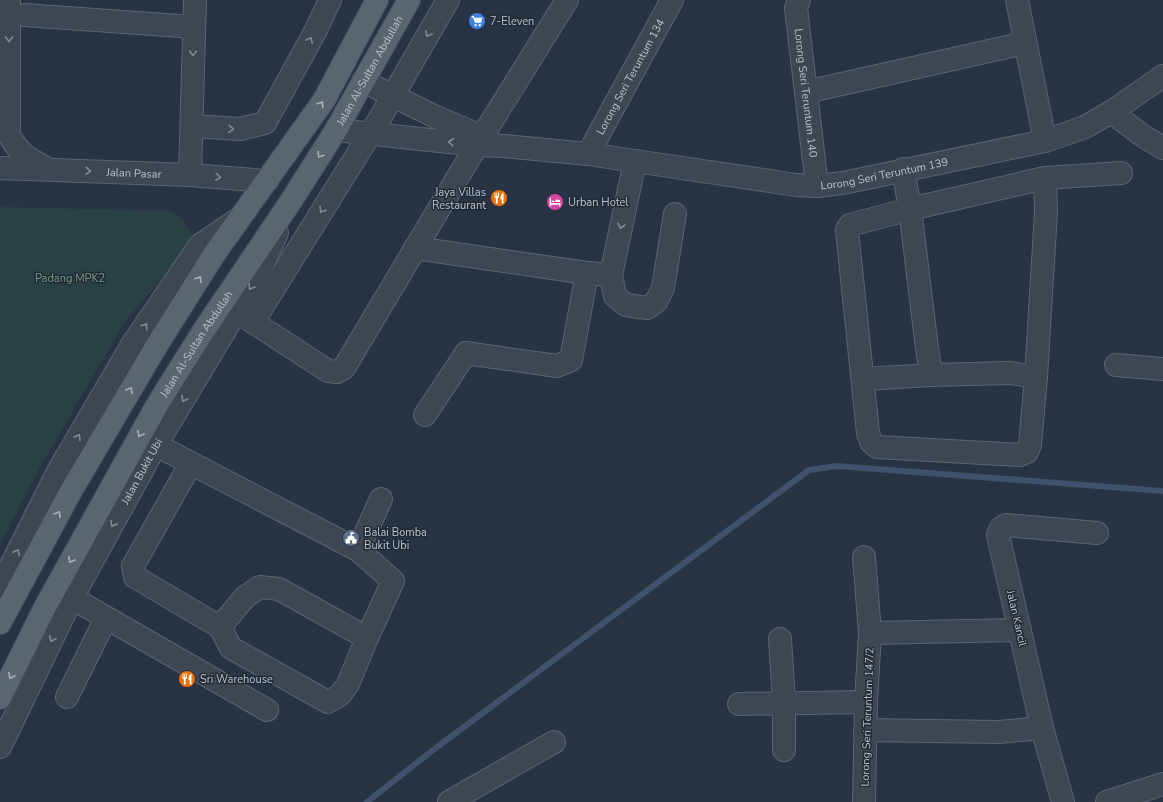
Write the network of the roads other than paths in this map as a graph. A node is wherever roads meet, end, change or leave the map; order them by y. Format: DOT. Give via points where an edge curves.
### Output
graph roads {
  1 [pos="9,0"];
  2 [pos="195,0"];
  3 [pos="330,0"];
  4 [pos="377,0"];
  5 [pos="409,0"];
  6 [pos="448,0"];
  7 [pos="567,0"];
  8 [pos="672,0"];
  9 [pos="799,0"];
  10 [pos="1017,0"];
  11 [pos="25,15"];
  12 [pos="194,27"];
  13 [pos="1025,43"];
  14 [pos="1163,76"];
  15 [pos="363,81"];
  16 [pos="806,92"];
  17 [pos="392,96"];
  18 [pos="1111,112"];
  19 [pos="192,126"];
  20 [pos="336,130"];
  21 [pos="370,133"];
  22 [pos="479,141"];
  23 [pos="1045,141"];
  24 [pos="1163,148"];
  25 [pos="588,154"];
  26 [pos="635,161"];
  27 [pos="0,168"];
  28 [pos="49,170"];
  29 [pos="903,170"];
  30 [pos="1121,173"];
  31 [pos="190,175"];
  32 [pos="1045,178"];
  33 [pos="267,182"];
  34 [pos="817,186"];
  35 [pos="291,201"];
  36 [pos="910,209"];
  37 [pos="675,214"];
  38 [pos="240,218"];
  39 [pos="415,248"];
  40 [pos="587,274"];
  41 [pos="611,275"];
  42 [pos="245,317"];
  43 [pos="1116,365"];
  44 [pos="1163,369"];
  45 [pos="931,375"];
  46 [pos="1036,376"];
  47 [pos="863,379"];
  48 [pos="425,415"];
  49 [pos="156,445"];
  50 [pos="191,463"];
  51 [pos="381,498"];
  52 [pos="1098,532"];
  53 [pos="358,550"];
  54 [pos="864,557"];
  55 [pos="0,587"];
  56 [pos="72,598"];
  57 [pos="106,618"];
  58 [pos="0,623"];
  59 [pos="220,627"];
  60 [pos="1020,630"];
  61 [pos="870,633"];
  62 [pos="367,638"];
  63 [pos="780,639"];
  64 [pos="67,697"];
  65 [pos="0,698"];
  66 [pos="866,702"];
  67 [pos="784,703"];
  68 [pos="739,704"];
  69 [pos="267,710"];
  70 [pos="1042,728"];
  71 [pos="865,730"];
  72 [pos="554,742"];
  73 [pos="0,747"];
  74 [pos="784,750"];
  75 [pos="1163,784"];
  76 [pos="449,802"];
  77 [pos="864,802"];
  78 [pos="1063,802"];
  79 [pos="1107,802"];
  1 -- 28 [label="street, one-way" via="9,135 16,148"];
  2 -- 12 [label="street"];
  19 -- 3 [label="street, one-way" via="240,129 265,123"];
  33 -- 4 [label="main road, one-way" via="324,100"];
  5 -- 15 [label="main road, Jalan Al-Sultan Abdullah"];
  6 -- 17 [label="street, one-way"];
  7 -- 22 [label="street"];
  8 -- 25 [label="street, Lorong Seri Teruntum 134"];
  9 -- 16 [label="street, Lorong Seri Teruntum 140" via="796,8"];
  10 -- 13 [label="street"];
  11 -- 12 [label="street"];
  12 -- 19 [label="street, one-way"];
  13 -- 16 [label="street"];
  13 -- 23 [label="street"];
  14 -- 18 [label="street, Lorong Seri Teruntum 139"];
  15 -- 17 [label="street"];
  15 -- 20 [label="main road, Jalan Al-Sultan Abdullah"];
  16 -- 34 [label="street, Lorong Seri Teruntum 140"];
  17 -- 21 [label="street"];
  17 -- 22 [label="street"];
  18 -- 23 [label="street, Lorong Seri Teruntum 139" via="1085,127"];
  18 -- 24 [label="street"];
  19 -- 31 [label="street"];
  20 -- 21 [label="street"];
  20 -- 35 [label="main road, Jalan Al-Sultan Abdullah, one-way"];
  22 -- 21 [label="street, one-way"];
  21 -- 42 [label="street, one-way"];
  22 -- 25 [label="street, Lorong Seri Teruntum 139" via="504,146"];
  22 -- 39 [label="street"];
  23 -- 29 [label="street, Lorong Seri Teruntum 139"];
  25 -- 26 [label="street, Lorong Seri Teruntum 139"];
  26 -- 34 [label="street, Lorong Seri Teruntum 139"];
  26 -- 41 [label="street, one-way"];
  27 -- 28 [label="street, Jalan Pasar"];
  28 -- 31 [label="street, Jalan Pasar, one-way"];
  29 -- 34 [label="street, Lorong Seri Teruntum 139"];
  29 -- 36 [label="street"];
  30 -- 32 [label="street"];
  31 -- 33 [label="street, Jalan Pasar, one-way"];
  32 -- 36 [label="street"];
  32 -- 46 [label="street" via="1046,212"];
  33 -- 38 [label="main road"];
  35 -- 42 [label="street, Jalan Bukit Ubi, one-way" via="257,277"];
  35 -- 65 [label="main road, Jalan Al-Sultan Abdullah, one-way" via="156,405 44,609"];
  36 -- 45 [label="street"];
  36 -- 47 [label="street" via="850,225 847,230"];
  37 -- 41 [label="street" via="663,288 656,302 647,308 626,305 615,296"];
  55 -- 38 [label="street, one-way" via="57,473 133,343 200,245"];
  58 -- 38 [label="main road, one-way" via="71,490 157,345"];
  39 -- 40 [label="street"];
  39 -- 42 [label="street" via="344,368 337,372 328,371"];
  40 -- 41 [label="street"];
  40 -- 48 [label="street" via="571,360 556,366 466,353"];
  42 -- 49 [label="street, Jalan Bukit Ubi, one-way"];
  43 -- 44 [label="street"];
  45 -- 46 [label="street" via="1010,373"];
  45 -- 47 [label="street"];
  46 -- 47 [label="street" via="1030,445 1027,452 1020,455 877,447 871,442 868,433"];
  49 -- 50 [label="street"];
  49 -- 56 [label="street, Jalan Bukit Ubi, one-way"];
  50 -- 53 [label="street"];
  50 -- 59 [label="street" via="133,566 135,577"];
  51 -- 53 [label="street"];
  52 -- 60 [label="street, Jalan Kancil" via="1006,524 1001,528 998,535"];
  53 -- 62 [label="street" via="393,581"];
  54 -- 61 [label="street, Lorong Seri Teruntum 147/2"];
  56 -- 57 [label="street"];
  56 -- 73 [label="street, Jalan Bukit Ubi, one-way"];
  57 -- 64 [label="street"];
  57 -- 69 [label="street"];
  59 -- 62 [label="street" via="245,597 260,586 279,589"];
  59 -- 62 [label="street" via="231,648 328,702 340,695 348,684"];
  60 -- 61 [label="street, Lorong Seri Teruntum 147/2"];
  60 -- 70 [label="street, Jalan Kancil"];
  61 -- 66 [label="street, Lorong Seri Teruntum 147/2"];
  63 -- 67 [label="street"];
  66 -- 67 [label="street"];
  66 -- 71 [label="street, Lorong Seri Teruntum 147/2"];
  67 -- 68 [label="street"];
  67 -- 74 [label="street"];
  70 -- 71 [label="street" via="998,732"];
  70 -- 78 [label="street, Jalan Kancil"];
  71 -- 77 [label="street, Lorong Seri Teruntum 147/2"];
  72 -- 76 [label="street"];
  75 -- 79 [label="street"];
}
